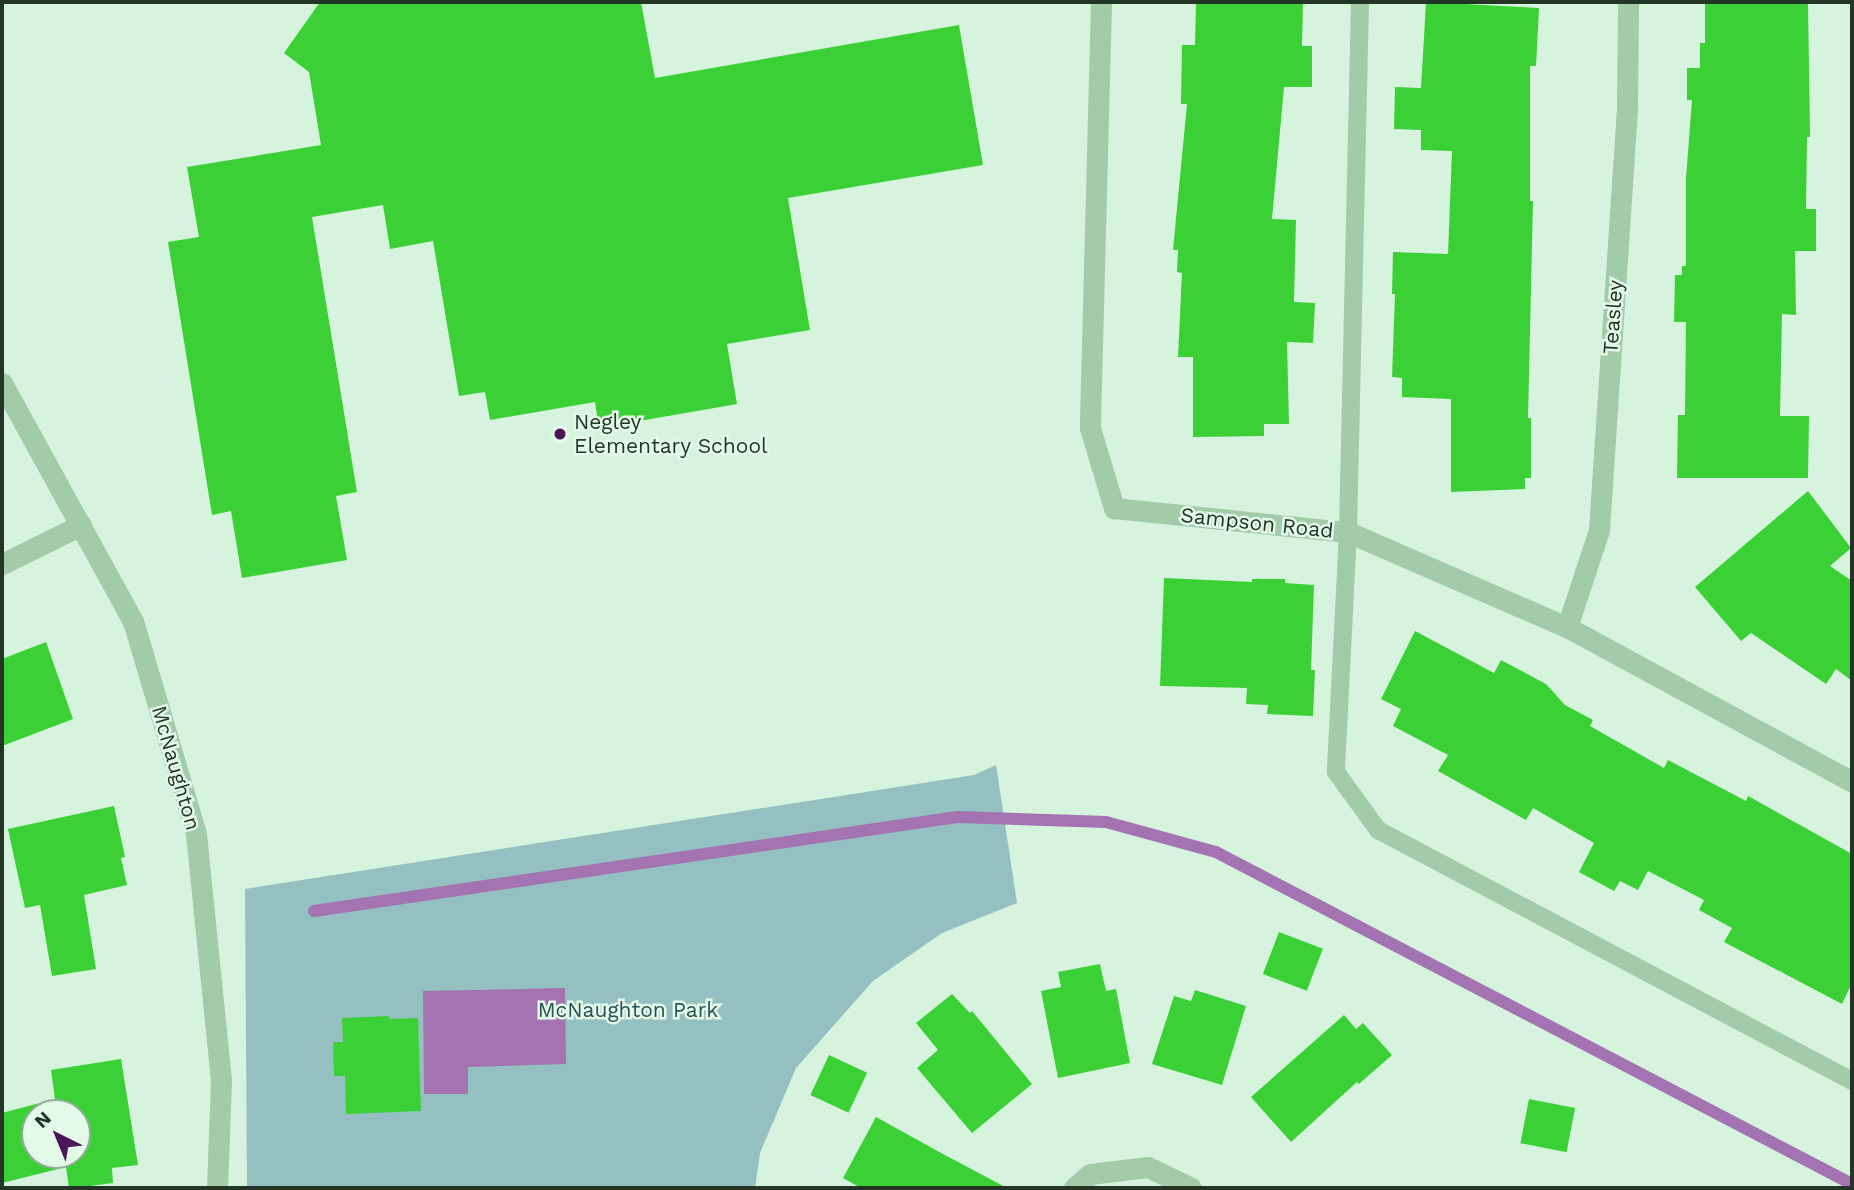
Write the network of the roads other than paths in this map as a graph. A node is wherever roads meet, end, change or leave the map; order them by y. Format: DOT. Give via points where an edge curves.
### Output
graph roads {
  1 [pos="1101,2"];
  2 [pos="1360,2"];
  3 [pos="1628,2"];
  4 [pos="2,383"];
  5 [pos="81,525"];
  6 [pos="1348,533"];
  7 [pos="2,564"];
  8 [pos="1567,627"];
  9 [pos="1852,782"];
  10 [pos="1852,1081"];
  11 [pos="217,1188"];
  12 [pos="1074,1188"];
  13 [pos="1191,1188"];
  1 -- 6 [label="street, Sampson Road" via="1090,428 1114,508"];
  2 -- 6 [label="lane"];
  3 -- 8 [label="street, Teasley" via="1627,105 1599,530"];
  4 -- 5 [label="street, McNaughton"];
  5 -- 7 [label="street"];
  5 -- 11 [label="street, McNaughton" via="134,621 196,834 221,1080"];
  6 -- 8 [label="street, Sampson Road"];
  6 -- 10 [label="lane" via="1336,772 1378,830"];
  8 -- 9 [label="street, Sampson Road"];
  12 -- 13 [label="street" via="1090,1174 1148,1167"];
}
